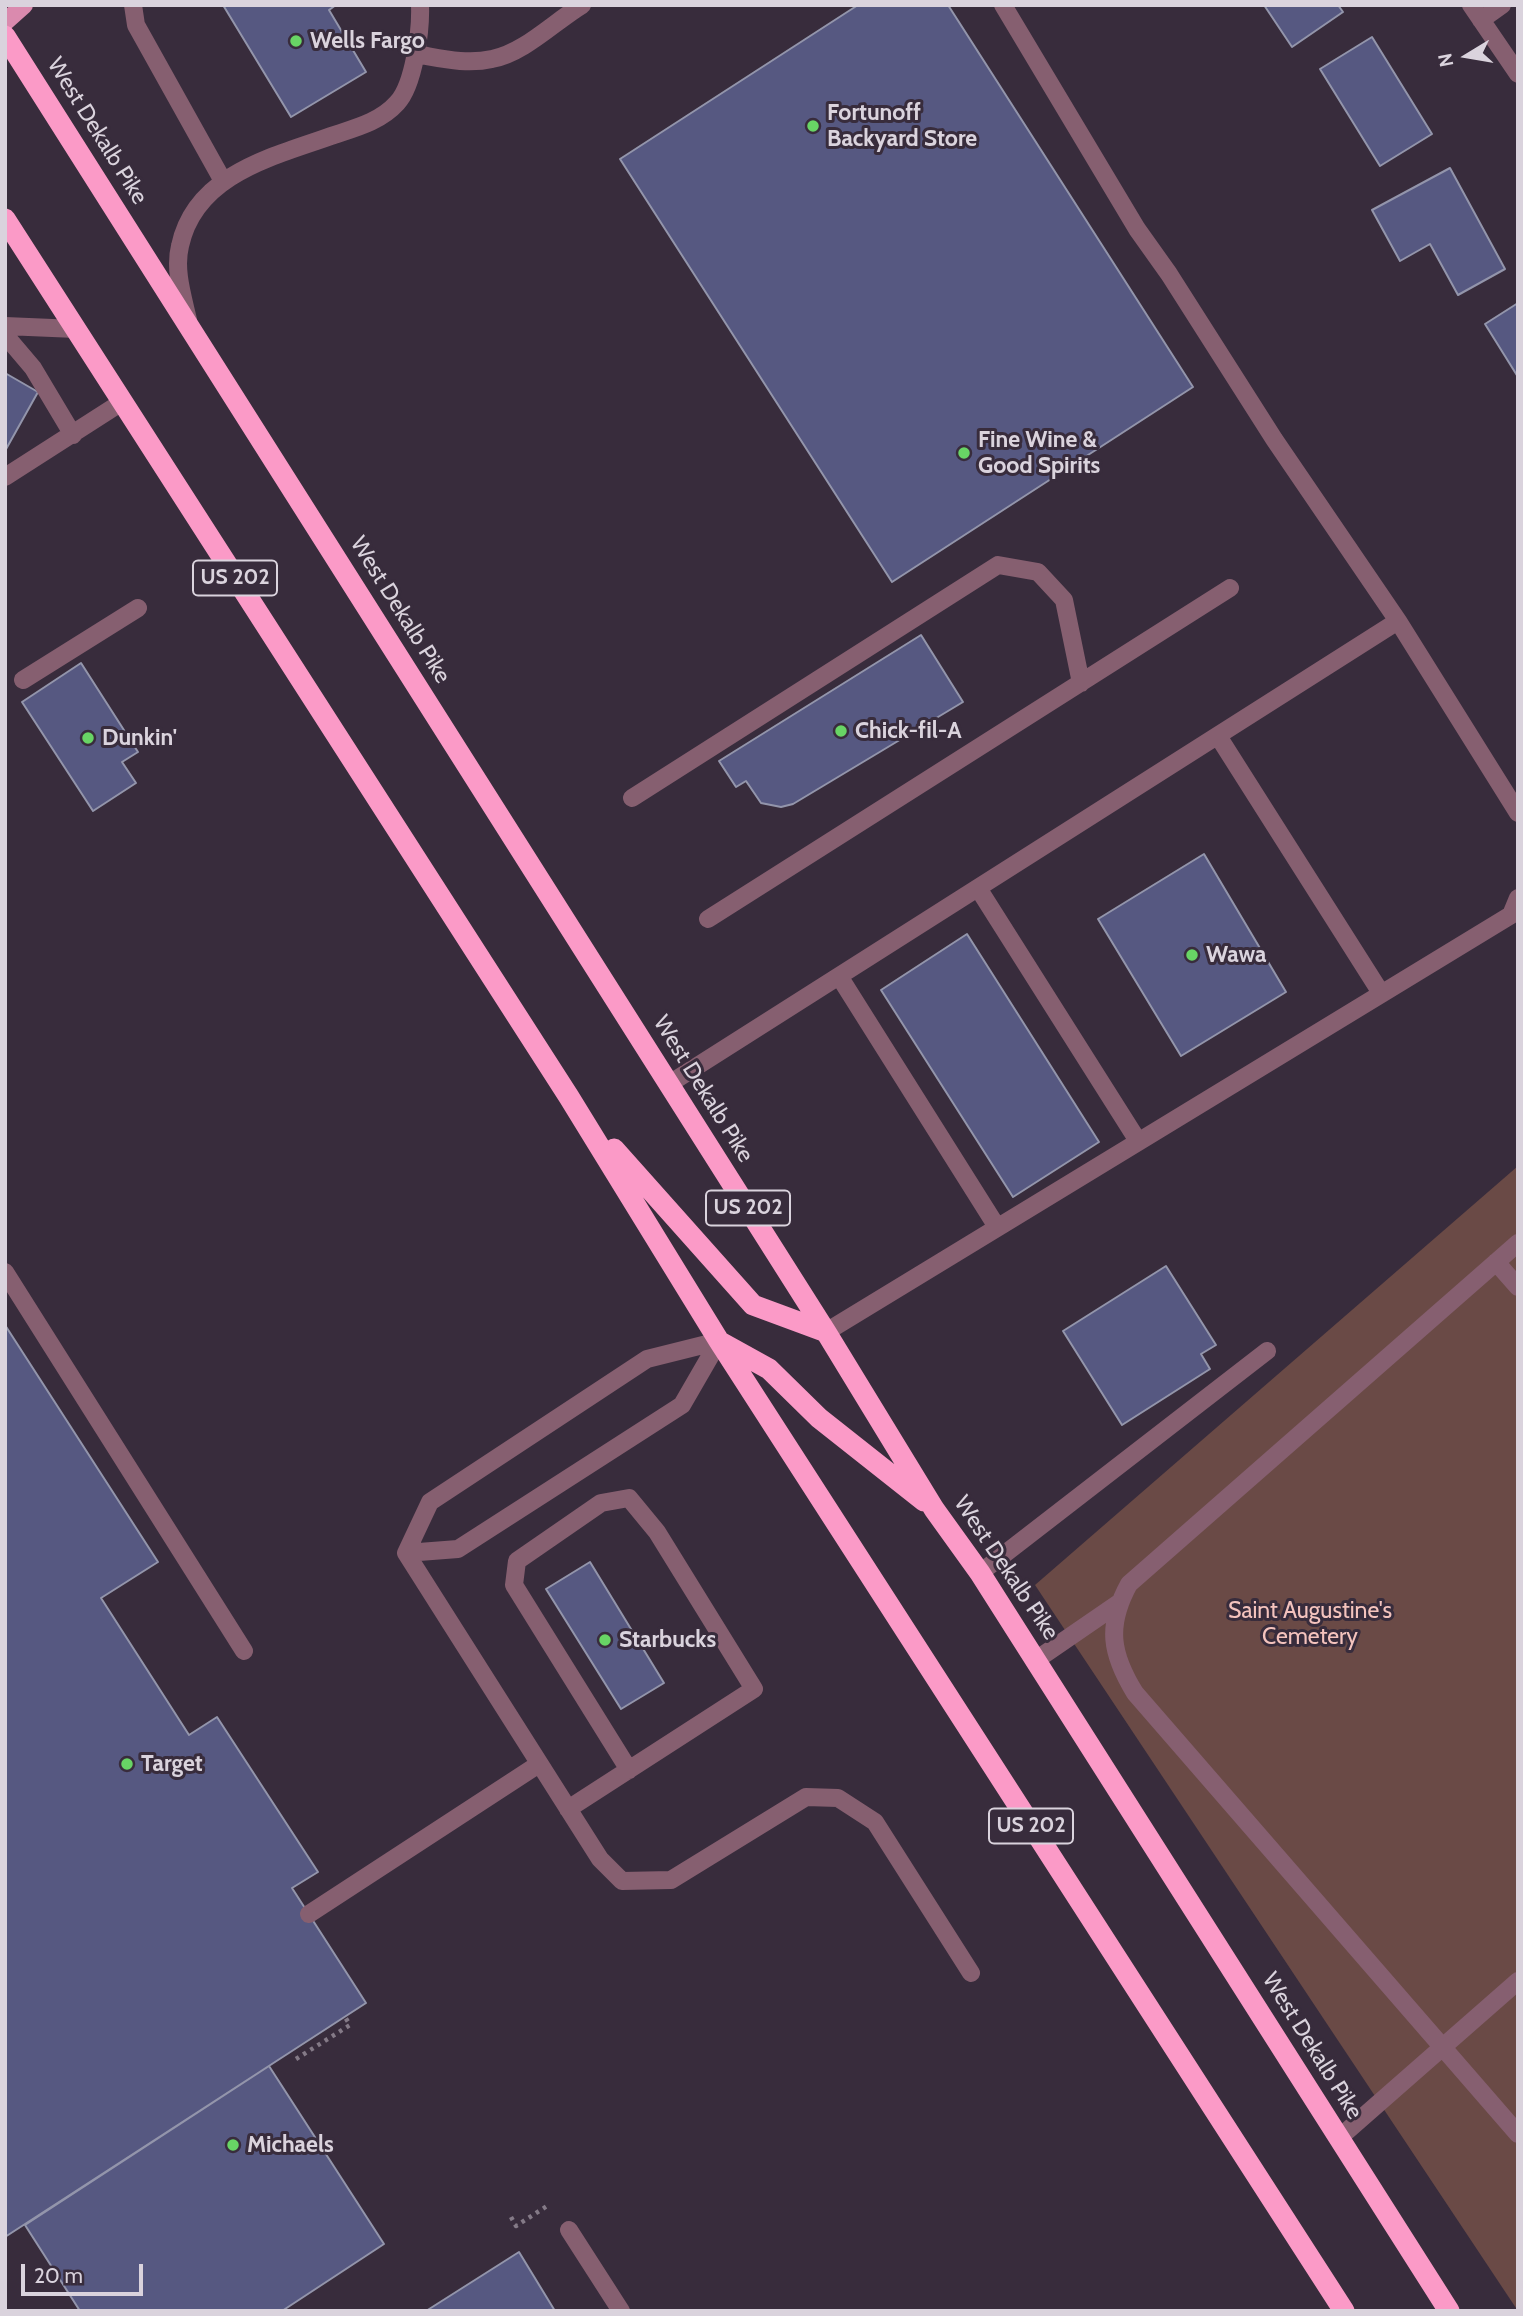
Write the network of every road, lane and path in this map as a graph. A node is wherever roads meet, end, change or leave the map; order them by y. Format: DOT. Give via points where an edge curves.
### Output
graph roads {
  1 [pos="24,5"];
  2 [pos="134,5"];
  3 [pos="420,5"];
  4 [pos="582,5"];
  5 [pos="1003,5"];
  6 [pos="1502,5"];
  7 [pos="559,11"];
  8 [pos="1476,13"];
  9 [pos="5,22"];
  10 [pos="5,36"];
  11 [pos="415,54"];
  12 [pos="1518,74"];
  13 [pos="223,181"];
  14 [pos="5,219"];
  15 [pos="5,326"];
  16 [pos="190,327"];
  17 [pos="76,329"];
  18 [pos="5,335"];
  19 [pos="122,402"];
  20 [pos="73,435"];
  21 [pos="5,477"];
  22 [pos="1230,588"];
  23 [pos="138,608"];
  24 [pos="1398,621"];
  25 [pos="23,680"];
  26 [pos="1081,683"];
  27 [pos="1218,736"];
  28 [pos="632,798"];
  29 [pos="1518,813"];
  30 [pos="978,888"];
  31 [pos="1518,898"];
  32 [pos="708,919"];
  33 [pos="839,976"];
  34 [pos="1381,993"];
  35 [pos="669,1084"];
  36 [pos="569,1097"];
  37 [pos="1138,1141"];
  38 [pos="997,1227"];
  39 [pos="1518,1243"];
  40 [pos="1496,1262"];
  41 [pos="5,1272"];
  42 [pos="1518,1287"];
  43 [pos="826,1332"];
  44 [pos="719,1341"];
  45 [pos="1267,1351"];
  46 [pos="934,1509"];
  47 [pos="406,1553"];
  48 [pos="980,1573"];
  49 [pos="1119,1603"];
  50 [pos="244,1651"];
  51 [pos="1036,1660"];
  52 [pos="539,1764"];
  53 [pos="629,1770"];
  54 [pos="568,1809"];
  55 [pos="309,1914"];
  56 [pos="971,1973"];
  57 [pos="1518,1981"];
  58 [pos="345,2017"];
  59 [pos="1441,2048"];
  60 [pos="296,2059"];
  61 [pos="1518,2134"];
  62 [pos="1339,2138"];
  63 [pos="551,2204"];
  64 [pos="511,2217"];
  65 [pos="569,2230"];
  66 [pos="621,2311"];
  67 [pos="1344,2311"];
  68 [pos="1449,2311"];
  1 -- 9 [label="main road"];
  2 -- 13 [label="street" via="136,25"];
  3 -- 11 [label="street"];
  4 -- 7 [label="street"];
  5 -- 24 [label="street" via="1137,229"];
  6 -- 8 [label="street"];
  7 -- 11 [label="street" via="512,52 492,59 465,61"];
  8 -- 12 [label="street"];
  10 -- 16 [label="highway, West Dekalb Pike / US 202"];
  11 -- 13 [label="street" via="399,102 374,121 260,161"];
  13 -- 16 [label="street" via="207,192 189,217 179,248 179,275"];
  14 -- 17 [label="highway, US 202"];
  15 -- 17 [label="street"];
  16 -- 35 [label="highway, West Dekalb Pike / US 202"];
  17 -- 19 [label="highway, US 202"];
  18 -- 20 [label="street" via="33,368"];
  19 -- 20 [label="street"];
  19 -- 36 [label="highway, US 202"];
  20 -- 21 [label="street"];
  22 -- 26 [label="street"];
  23 -- 25 [label="street"];
  24 -- 27 [label="street"];
  24 -- 29 [label="street"];
  26 -- 28 [label="street" via="1064,600 1038,572 999,565"];
  26 -- 32 [label="street"];
  27 -- 30 [label="street"];
  27 -- 34 [label="street"];
  30 -- 33 [label="street"];
  30 -- 37 [label="street"];
  31 -- 34 [label="street" via="1511,915"];
  33 -- 35 [label="street"];
  33 -- 38 [label="street"];
  34 -- 37 [label="street"];
  35 -- 43 [label="highway, West Dekalb Pike / US 202"];
  36 -- 43 [label="highway" via="753,1305"];
  36 -- 44 [label="highway, US 202"];
  37 -- 38 [label="street"];
  38 -- 43 [label="street"];
  39 -- 40 [label="street"];
  40 -- 42 [label="street"];
  40 -- 49 [label="street" via="1129,1584"];
  41 -- 50 [label="street"];
  43 -- 46 [label="highway, West Dekalb Pike / US 202"];
  44 -- 46 [label="highway" via="769,1369 818,1418"];
  44 -- 47 [label="street" via="647,1359 430,1502"];
  44 -- 47 [label="street" via="682,1405 458,1549"];
  44 -- 67 [label="highway, US 202"];
  45 -- 48 [label="street"];
  46 -- 48 [label="highway, West Dekalb Pike / US 202"];
  47 -- 52 [label="street"];
  48 -- 51 [label="highway, West Dekalb Pike / US 202"];
  49 -- 51 [label="street"];
  49 -- 59 [label="street" via="1115,1651 1135,1693"];
  51 -- 62 [label="highway, West Dekalb Pike / US 202"];
  52 -- 54 [label="street"];
  52 -- 55 [label="street"];
  53 -- 53 [label="street" via="513,1585 517,1561 601,1503 629,1498 657,1532 754,1689"];
  53 -- 54 [label="street"];
  54 -- 56 [label="street" via="600,1859 622,1881 671,1880 806,1797 838,1798 875,1822"];
  57 -- 59 [label="street"];
  58 -- 60 [label="path" via="350,2025"];
  59 -- 61 [label="street"];
  59 -- 62 [label="street"];
  62 -- 68 [label="highway, West Dekalb Pike / US 202"];
  63 -- 64 [label="path" via="516,2226"];
  65 -- 66 [label="street"];
}
